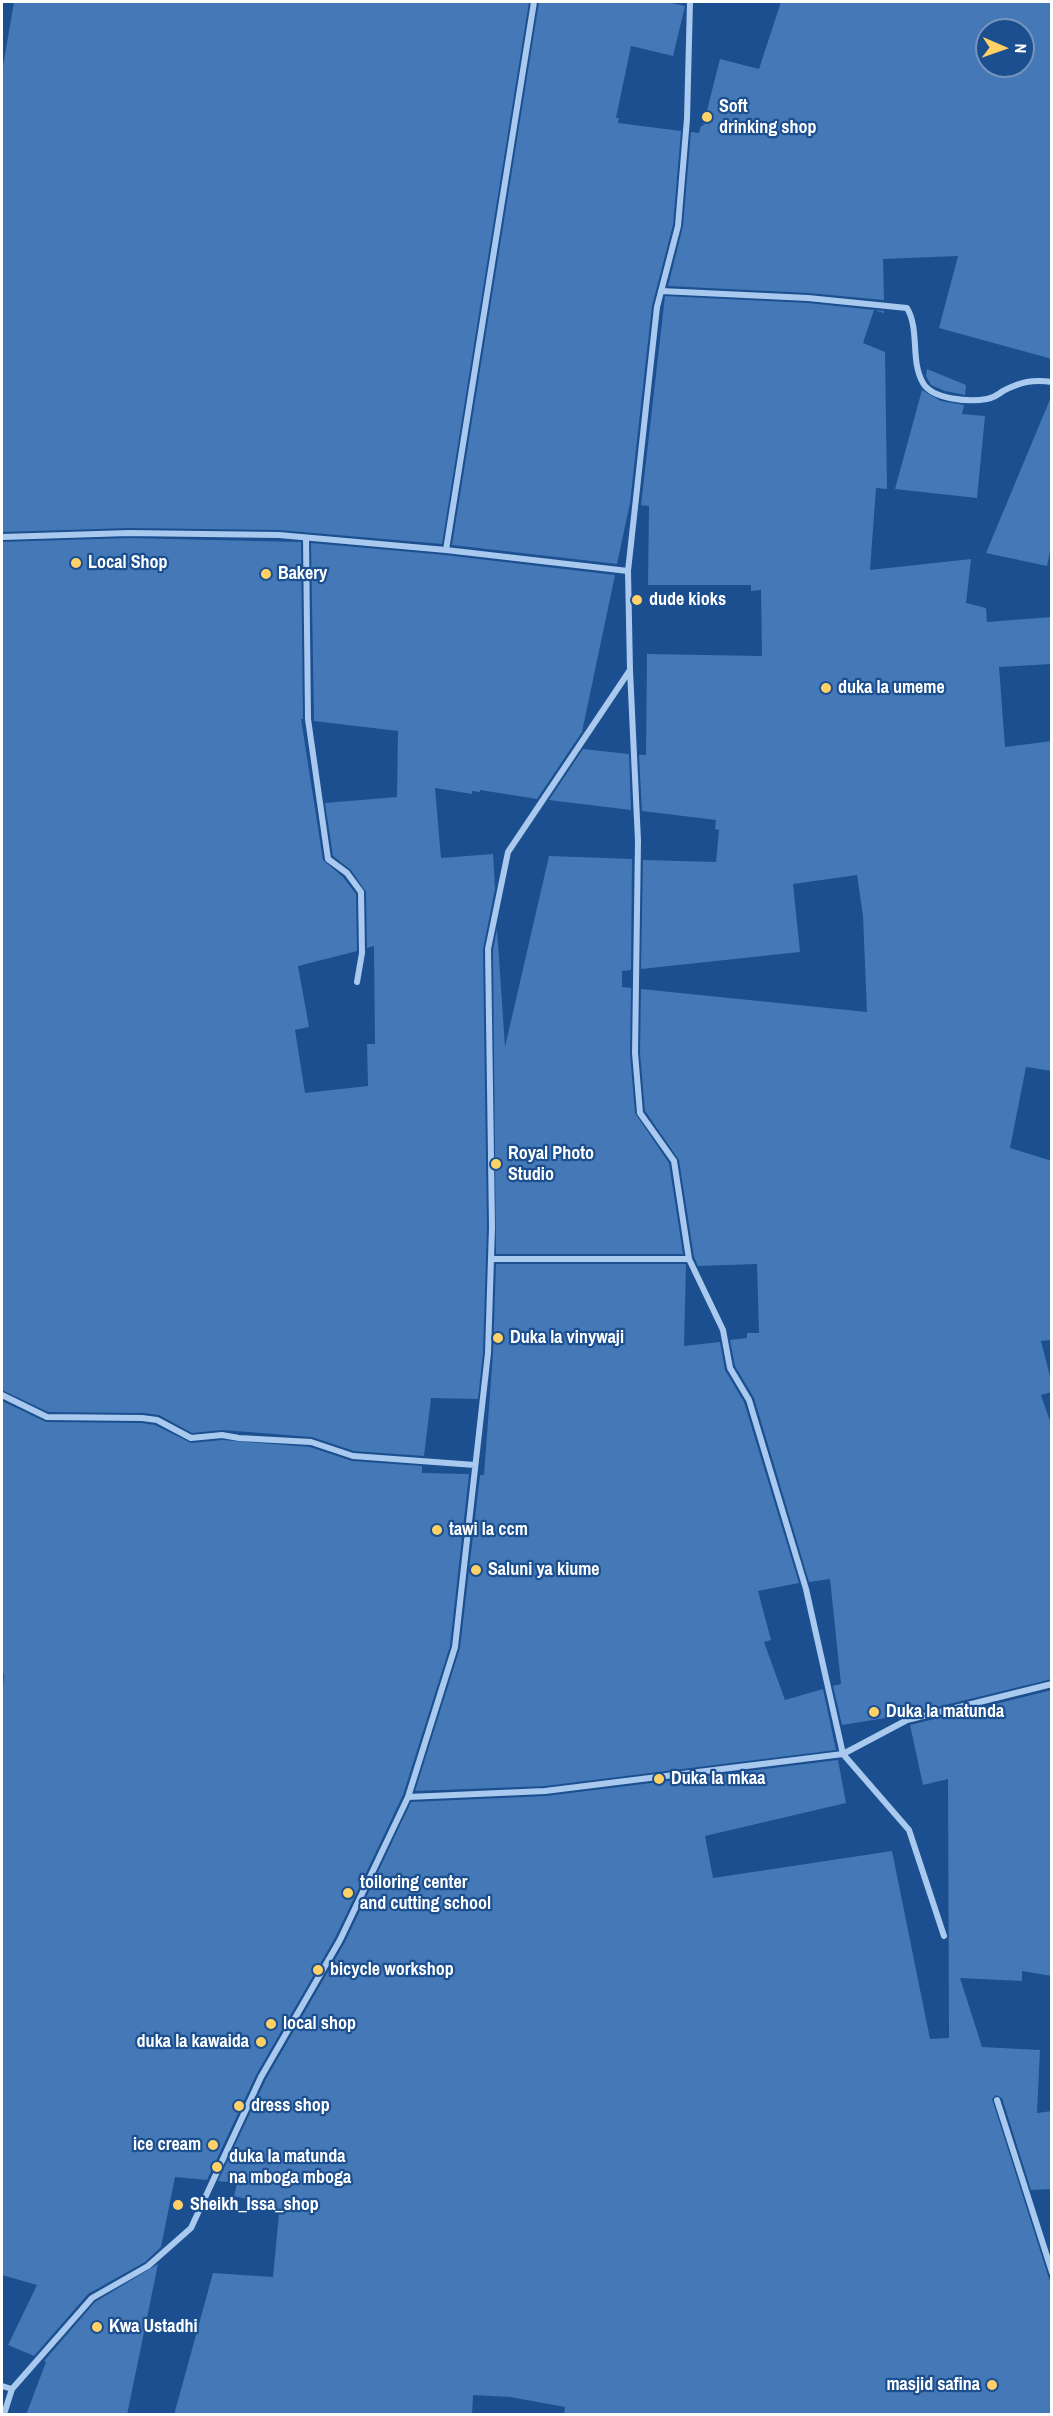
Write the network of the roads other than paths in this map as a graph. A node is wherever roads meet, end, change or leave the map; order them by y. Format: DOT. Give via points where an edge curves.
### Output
graph roads {
  1 [pos="534,2"];
  2 [pos="690,2"];
  3 [pos="661,291"];
  4 [pos="1052,382"];
  5 [pos="2,537"];
  6 [pos="306,538"];
  7 [pos="446,550"];
  8 [pos="628,571"];
  9 [pos="630,670"];
  10 [pos="357,982"];
  11 [pos="491,1259"];
  12 [pos="689,1259"];
  13 [pos="2,1395"];
  14 [pos="476,1465"];
  15 [pos="1052,1684"];
  16 [pos="843,1754"];
  17 [pos="408,1797"];
  18 [pos="944,1936"];
  19 [pos="997,2100"];
  20 [pos="1052,2272"];
  21 [pos="2,2386"];
  22 [pos="12,2389"];
  23 [pos="4,2415"];
  1 -- 7 [label="street"];
  2 -- 3 [label="street" via="687,119 678,226"];
  3 -- 4 [label="street" via="808,298 907,308 923,384 934,394 951,399 989,399 1018,383 1037,379"];
  3 -- 8 [label="street"];
  5 -- 6 [label="street" via="129,533"];
  6 -- 7 [label="street"];
  6 -- 10 [label="street" via="308,719 328,859 347,873 360,892 362,953"];
  7 -- 8 [label="street"];
  8 -- 9 [label="street"];
  9 -- 11 [label="street" via="508,852 488,949"];
  9 -- 12 [label="street" via="638,840 635,1053 640,1113 674,1161"];
  11 -- 12 [label="street"];
  11 -- 14 [label="street" via="488,1353"];
  12 -- 16 [label="street" via="723,1330 730,1368 749,1400 806,1589"];
  13 -- 14 [label="street" via="47,1418 142,1418 157,1420 191,1438 222,1435 311,1442 353,1456"];
  14 -- 17 [label="street" via="455,1647"];
  15 -- 16 [label="street" via="907,1720"];
  16 -- 17 [label="street" via="545,1791"];
  16 -- 18 [label="street" via="909,1830"];
  17 -- 22 [label="street" via="340,1940 261,2077 191,2228 148,2266 92,2298"];
  19 -- 20 [label="street"];
  21 -- 22 [label="street"];
  22 -- 23 [label="street"];
}
